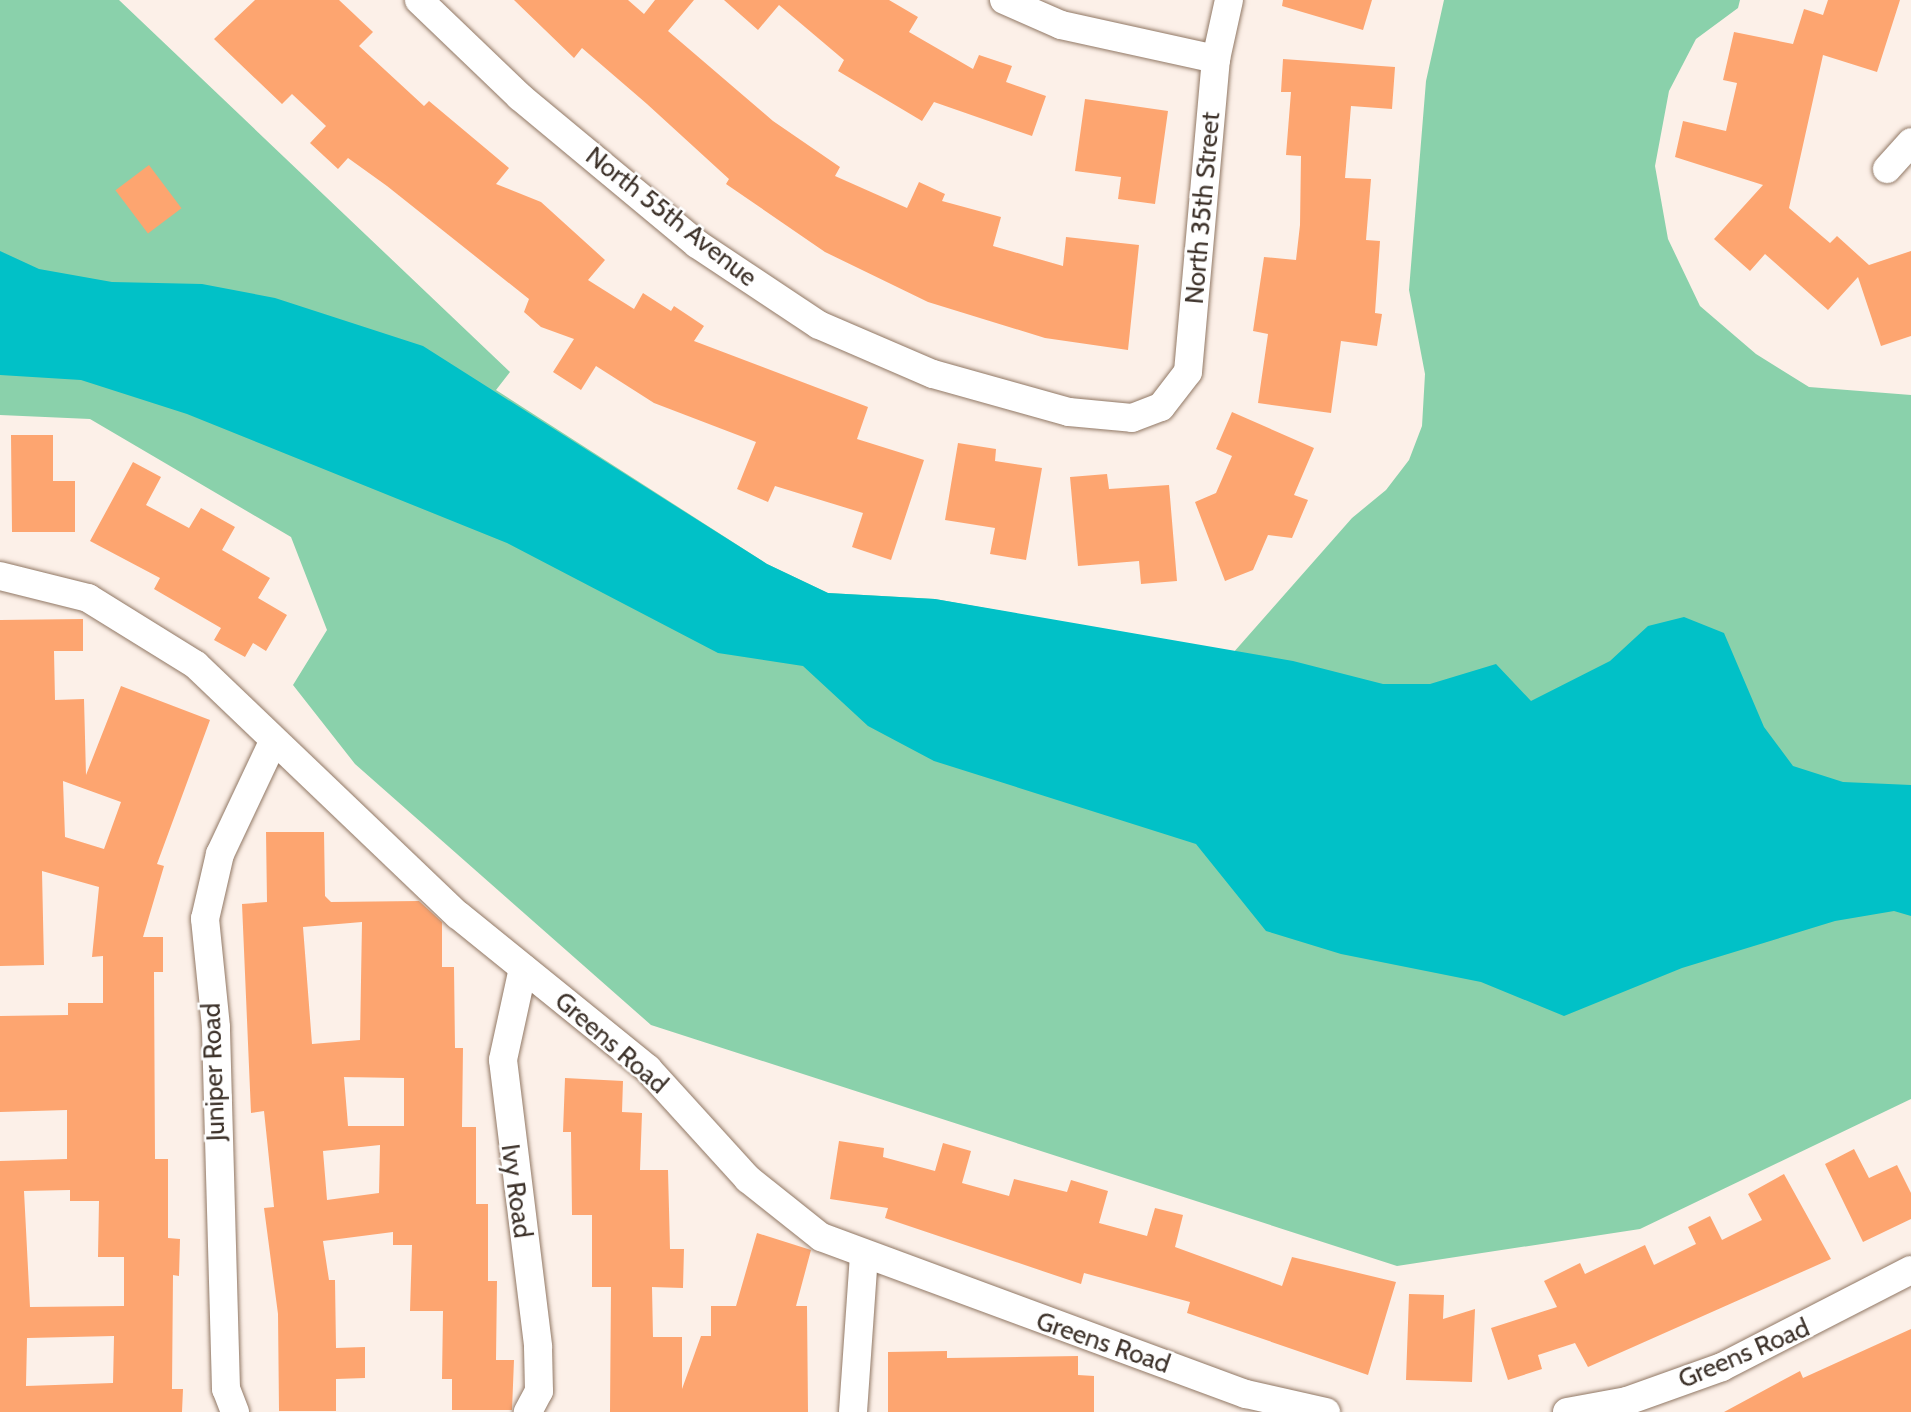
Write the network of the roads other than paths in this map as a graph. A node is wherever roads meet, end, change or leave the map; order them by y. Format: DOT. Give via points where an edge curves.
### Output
graph roads {
  1 [pos="419,0"];
  2 [pos="1004,0"];
  3 [pos="1229,0"];
  4 [pos="1216,59"];
  5 [pos="1911,142"];
  6 [pos="1887,169"];
  7 [pos="1161,407"];
  8 [pos="0,576"];
  9 [pos="272,744"];
  10 [pos="523,968"];
  11 [pos="864,1256"];
  12 [pos="1911,1270"];
  13 [pos="235,1412"];
  14 [pos="528,1412"];
  15 [pos="853,1412"];
  16 [pos="1326,1412"];
  17 [pos="1567,1412"];
  1 -- 7 [label="street, North 55th Avenue" via="520,97 697,244 819,325 933,374 1069,411 1132,418"];
  2 -- 4 [label="street" via="1061,26"];
  3 -- 4 [label="street, North 35th Street"];
  4 -- 7 [label="street, North 35th Street" via="1188,372"];
  5 -- 6 [label="street"];
  8 -- 9 [label="street, Greens Road" via="88,598 174,651 196,665"];
  9 -- 10 [label="street, Greens Road"];
  9 -- 13 [label="street, Juniper Road" via="220,854 205,919 216,1027 226,1389"];
  10 -- 11 [label="street, Greens Road" via="648,1069 748,1179 821,1237"];
  10 -- 14 [label="street, Ivy Road" via="503,1060 538,1347 539,1391"];
  11 -- 15 [label="street"];
  11 -- 16 [label="street, Greens Road" via="1246,1394"];
  12 -- 17 [label="street, Greens Road" via="1721,1367 1627,1401"];
}
